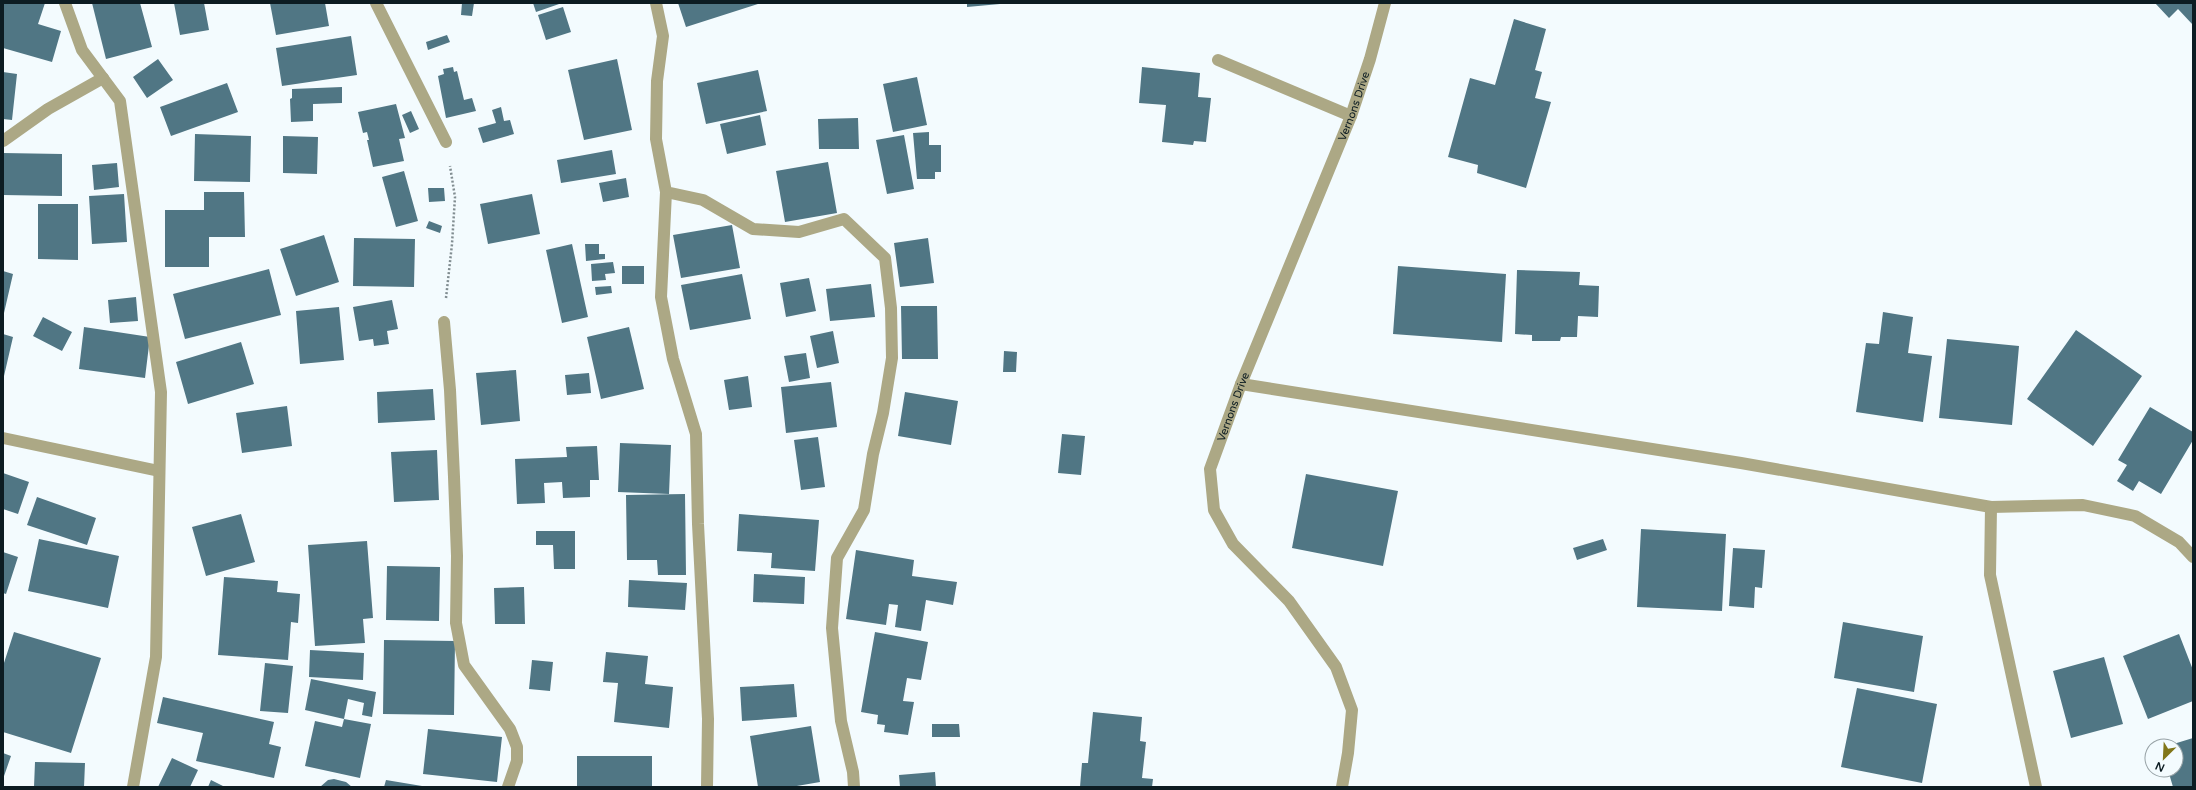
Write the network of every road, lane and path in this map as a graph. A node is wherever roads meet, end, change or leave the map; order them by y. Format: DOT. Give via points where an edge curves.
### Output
graph roads {
  1 [pos="65,3"];
  2 [pos="376,3"];
  3 [pos="656,3"];
  4 [pos="1385,3"];
  5 [pos="1218,60"];
  6 [pos="103,78"];
  7 [pos="1351,116"];
  8 [pos="3,140"];
  9 [pos="446,142"];
  10 [pos="666,192"];
  11 [pos="444,322"];
  12 [pos="1241,384"];
  13 [pos="3,438"];
  14 [pos="159,471"];
  15 [pos="1990,506"];
  16 [pos="2193,557"];
  17 [pos="133,787"];
  18 [pos="508,787"];
  19 [pos="707,787"];
  20 [pos="854,787"];
  21 [pos="1342,787"];
  22 [pos="2036,787"];
  1 -- 6 [label="street" via="82,50"];
  2 -- 9 [label="street"];
  3 -- 10 [label="street" via="663,36 657,82 656,140"];
  4 -- 7 [label="street, Vernons Drive"];
  5 -- 7 [label="street"];
  6 -- 8 [label="street" via="48,109"];
  6 -- 14 [label="street" via="120,100 161,392"];
  7 -- 12 [label="street, Vernons Drive"];
  9 -- 11 [label="path" via="455,197"];
  10 -- 19 [label="street" via="661,297 673,359 696,434 708,719"];
  10 -- 20 [label="street" via="703,200 753,229 799,232 844,219 885,258 892,308 892,358 864,510 837,558 832,628 840,721 853,772"];
  11 -- 18 [label="street" via="454,477 456,623 464,665 510,730 517,747 517,762"];
  12 -- 15 [label="street" via="1741,463"];
  12 -- 21 [label="street, Vernons Drive" via="1210,470 1214,510 1233,544 1289,601 1336,667 1352,710"];
  13 -- 14 [label="street"];
  14 -- 17 [label="street" via="156,657"];
  15 -- 16 [label="street" via="2083,505 2135,516 2179,542"];
  15 -- 22 [label="street" via="1990,575"];
}
